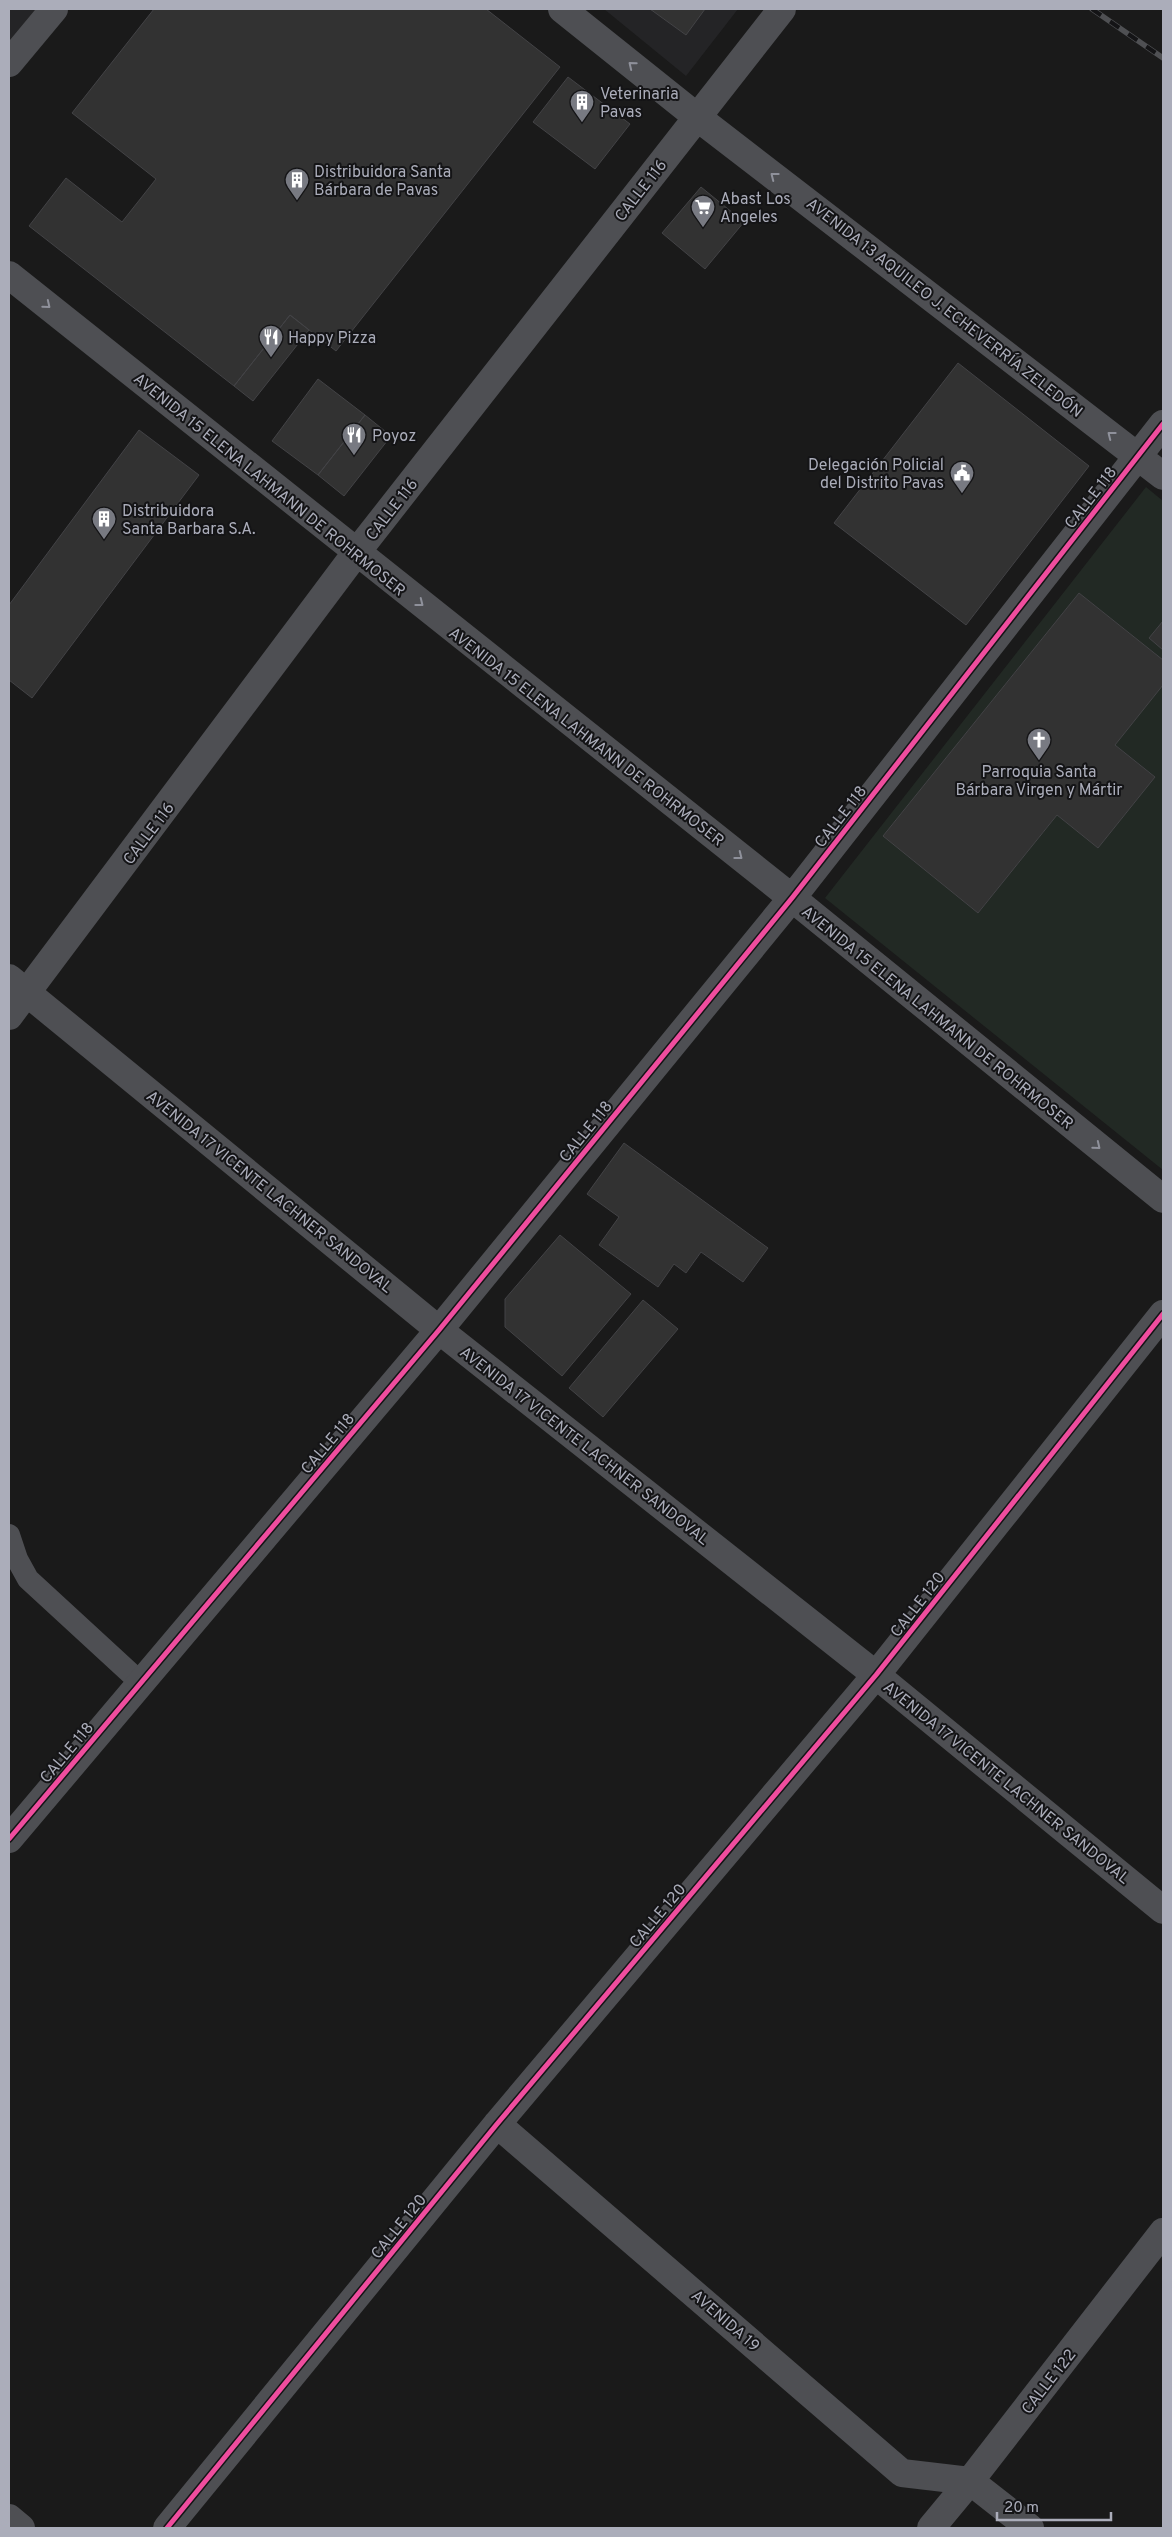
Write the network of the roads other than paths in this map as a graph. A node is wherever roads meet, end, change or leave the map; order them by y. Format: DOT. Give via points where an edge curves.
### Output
graph roads {
  1 [pos="54,9"];
  2 [pos="562,9"];
  3 [pos="782,9"];
  4 [pos="9,63"];
  5 [pos="697,117"];
  6 [pos="9,275"];
  7 [pos="1163,424"];
  8 [pos="1138,456"];
  9 [pos="1163,476"];
  10 [pos="356,553"];
  11 [pos="792,898"];
  12 [pos="19,985"];
  13 [pos="9,1016"];
  14 [pos="1163,1200"];
  15 [pos="1163,1314"];
  16 [pos="439,1330"];
  17 [pos="9,1535"];
  18 [pos="876,1675"];
  19 [pos="141,1683"];
  20 [pos="9,1839"];
  21 [pos="1163,1910"];
  22 [pos="497,2124"];
  23 [pos="1163,2232"];
  24 [pos="970,2481"];
  25 [pos="9,2518"];
  26 [pos="21,2528"];
  27 [pos="167,2528"];
  28 [pos="930,2528"];
  29 [pos="1030,2528"];
  1 -- 4 [label="street"];
  5 -- 2 [label="street, AVENIDA 13 AQUILEO J. ECHEVERRÍA ZELEDÓN, one-way"];
  3 -- 5 [label="street, CALLE 116"];
  8 -- 5 [label="street, AVENIDA 13 AQUILEO J. ECHEVERRÍA ZELEDÓN, one-way"];
  5 -- 10 [label="street, CALLE 116"];
  6 -- 10 [label="street, AVENIDA 15 ELENA LAHMANN DE ROHRMOSER, one-way"];
  7 -- 8 [label="street, CALLE 118"];
  8 -- 9 [label="street, AVENIDA 13 AQUILEO J. ECHEVERRÍA ZELEDÓN"];
  8 -- 11 [label="street, CALLE 118"];
  10 -- 11 [label="street, AVENIDA 15 ELENA LAHMANN DE ROHRMOSER, one-way"];
  10 -- 12 [label="street, CALLE 116"];
  11 -- 14 [label="street, AVENIDA 15 ELENA LAHMANN DE ROHRMOSER, one-way"];
  11 -- 16 [label="street, CALLE 118"];
  12 -- 13 [label="street, CALLE 116"];
  12 -- 16 [label="street, AVENIDA 17 VICENTE LACHNER SANDOVAL"];
  15 -- 18 [label="street, CALLE 120"];
  16 -- 18 [label="street, AVENIDA 17 VICENTE LACHNER SANDOVAL"];
  16 -- 19 [label="street, CALLE 118"];
  17 -- 19 [label="lane" via="28,1579"];
  18 -- 21 [label="street, AVENIDA 17 VICENTE LACHNER SANDOVAL"];
  18 -- 22 [label="street, CALLE 120"];
  19 -- 20 [label="street, CALLE 118"];
  22 -- 24 [label="street, AVENIDA 19" via="902,2473"];
  22 -- 27 [label="street, CALLE 120"];
  23 -- 24 [label="street, CALLE 122"];
  24 -- 28 [label="street, CALLE 122"];
  24 -- 29 [label="street"];
  25 -- 26 [label="street"];
}
